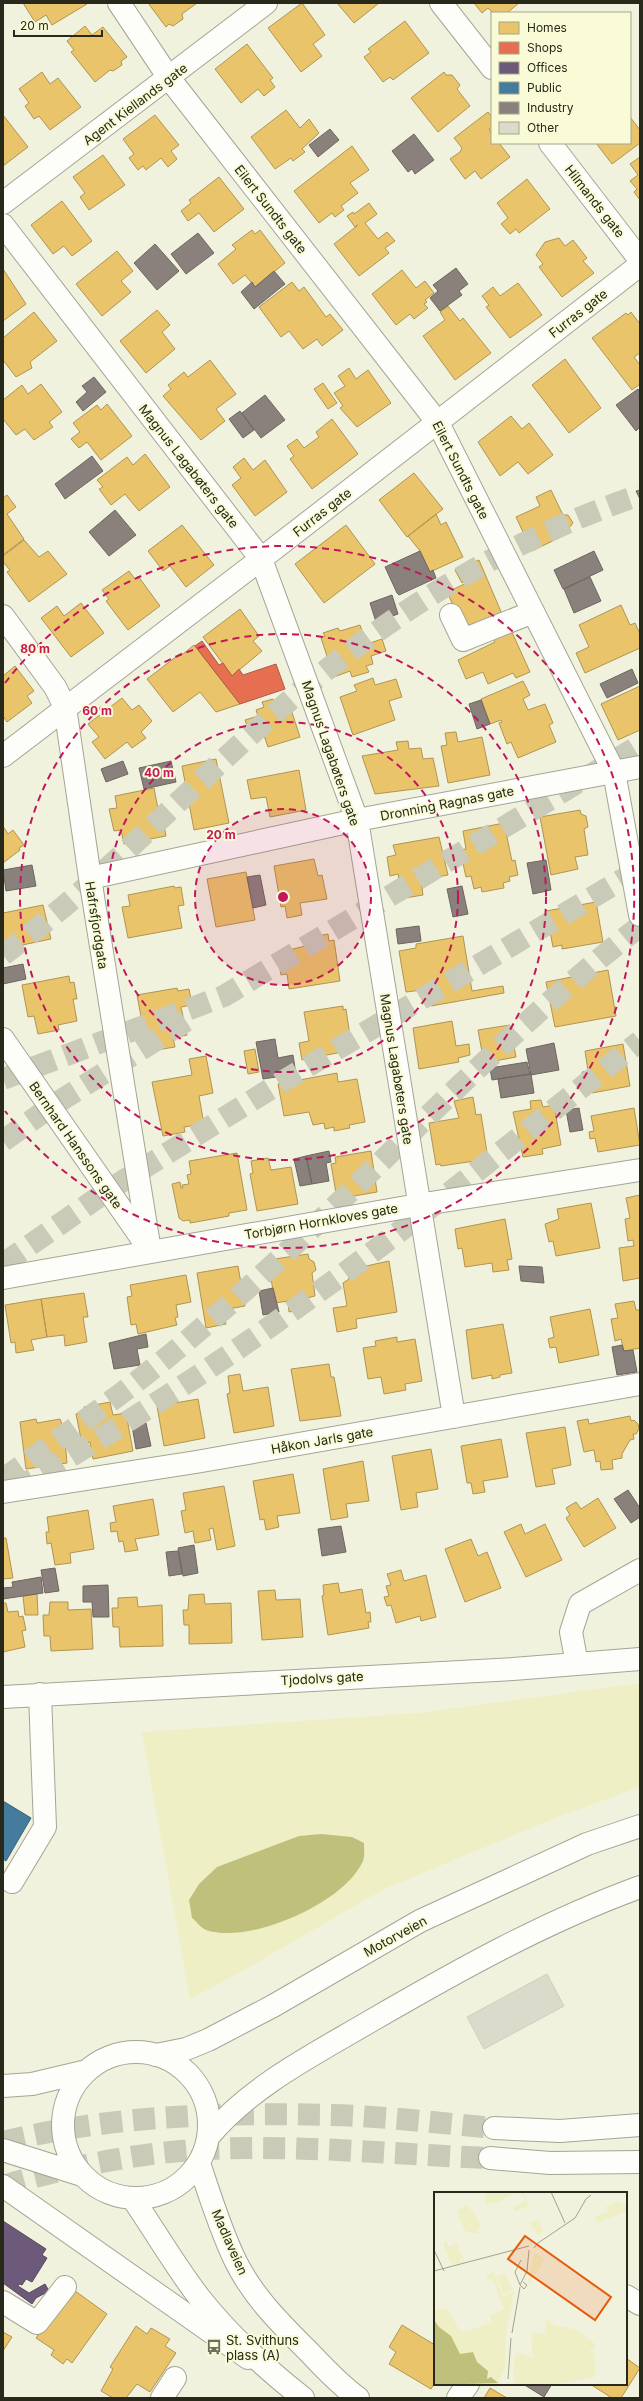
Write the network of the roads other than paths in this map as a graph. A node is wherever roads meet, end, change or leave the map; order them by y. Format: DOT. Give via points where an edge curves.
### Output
graph roads {
  1 [pos="119,3"];
  2 [pos="266,3"];
  3 [pos="441,3"];
  4 [pos="491,67"];
  5 [pos="169,78"];
  6 [pos="551,144"];
  7 [pos="3,203"];
  8 [pos="3,225"];
  9 [pos="640,260"];
  10 [pos="640,265"];
  11 [pos="438,423"];
  12 [pos="261,559"];
  13 [pos="533,612"];
  14 [pos="451,615"];
  15 [pos="3,616"];
  16 [pos="65,707"];
  17 [pos="3,756"];
  18 [pos="640,767"];
  19 [pos="614,772"];
  20 [pos="357,820"];
  21 [pos="90,878"];
  22 [pos="640,915"];
  23 [pos="3,1039"];
  24 [pos="640,1170"];
  25 [pos="418,1205"];
  26 [pos="150,1251"];
  27 [pos="3,1278"];
  28 [pos="640,1384"];
  29 [pos="454,1417"];
  30 [pos="3,1492"];
  31 [pos="640,1570"];
  32 [pos="640,1659"];
  33 [pos="576,1664"];
  34 [pos="40,1694"];
  35 [pos="3,1697"];
  36 [pos="640,1826"];
  37 [pos="12,1882"];
  38 [pos="640,1888"];
  39 [pos="156,2055"];
  40 [pos="87,2071"];
  41 [pos="3,2086"];
  42 [pos="640,2125"];
  43 [pos="494,2128"];
  44 [pos="209,2136"];
  45 [pos="3,2150"];
  46 [pos="490,2158"];
  47 [pos="640,2162"];
  48 [pos="199,2164"];
  49 [pos="82,2175"];
  50 [pos="3,2186"];
  51 [pos="133,2198"];
  52 [pos="65,2287"];
  53 [pos="627,2297"];
  54 [pos="3,2302"];
  55 [pos="640,2304"];
  56 [pos="274,2375"];
  57 [pos="175,2378"];
  58 [pos="467,2385"];
  59 [pos="162,2398"];
  60 [pos="304,2398"];
  61 [pos="358,2398"];
  62 [pos="458,2398"];
  1 -- 5 [label="main road, Eilert Sundts gate"];
  2 -- 5 [label="main road, Agent Kiellands gate"];
  3 -- 4 [label="main road"];
  5 -- 7 [label="main road, Agent Kiellands gate"];
  5 -- 11 [label="main road, Eilert Sundts gate"];
  6 -- 9 [label="main road, Hilmands gate"];
  8 -- 12 [label="main road, Magnus Lagabøters gate"];
  10 -- 11 [label="main road, Furras gate"];
  11 -- 12 [label="main road, Furras gate"];
  11 -- 13 [label="main road, Eilert Sundts gate"];
  12 -- 16 [label="main road, Furras gate"];
  12 -- 20 [label="main road, Magnus Lagabøters gate"];
  13 -- 14 [label="main road" via="463,640"];
  13 -- 19 [label="main road, Eilert Sundts gate"];
  15 -- 16 [label="main road, Hafrsfjordgata" via="55,688"];
  16 -- 17 [label="main road, Furras gate"];
  16 -- 21 [label="main road, Hafrsfjordgata"];
  18 -- 19 [label="main road, Dronning Ragnas gate"];
  19 -- 20 [label="main road, Dronning Ragnas gate"];
  19 -- 22 [label="main road, Eilert Sundts gate"];
  20 -- 21 [label="main road, Dronning Ragnas gate"];
  20 -- 25 [label="main road, Magnus Lagabøters gate"];
  21 -- 26 [label="main road, Hafrsfjordgata"];
  23 -- 26 [label="main road, Bernhard Hanssons gate"];
  24 -- 25 [label="main road, Torbjørn Hornkloves gate"];
  25 -- 26 [label="main road, Torbjørn Hornkloves gate"];
  25 -- 29 [label="main road, Magnus Lagabøters gate"];
  26 -- 27 [label="main road, Torbjørn Hornkloves gate"];
  28 -- 29 [label="main road, Håkon Jarls gate"];
  29 -- 30 [label="main road, Håkon Jarls gate" via="196,1462"];
  31 -- 33 [label="main road" via="580,1604 570,1632"];
  32 -- 33 [label="main road, Tjodolvs gate"];
  33 -- 34 [label="main road, Tjodolvs gate"];
  34 -- 35 [label="main road, Tjodolvs gate"];
  34 -- 37 [label="main road" via="45,1827"];
  36 -- 39 [label="main road, Motorveien" via="587,1844 420,1921 273,2006 208,2040 186,2049"];
  38 -- 44 [label="main road" via="552,1922 442,1980 271,2082 235,2108"];
  39 -- 40 [label="main road" via="142,2052 119,2054 99,2062"];
  39 -- 44 [label="main road" via="170,2060 182,2069 201,2092 207,2106"];
  40 -- 41 [label="main road" via="32,2084"];
  40 -- 49 [label="main road" via="70,2094 63,2122 67,2150"];
  42 -- 43 [label="main road" via="560,2131"];
  44 -- 48 [label="main road"];
  45 -- 49 [label="main road"];
  46 -- 47 [label="main road" via="550,2163"];
  48 -- 51 [label="main road" via="171,2190 155,2196"];
  48 -- 61 [label="main road, Madlaveien" via="223,2232 253,2292 273,2316"];
  49 -- 51 [label="main road" via="105,2192"];
  50 -- 56 [label="main road"];
  51 -- 56 [label="main road" via="198,2296 233,2336"];
  52 -- 54 [label="main road" via="37,2323"];
  53 -- 55 [label="main road"];
  56 -- 60 [label="main road"];
  57 -- 59 [label="main road"];
  58 -- 62 [label="main road"];
}
